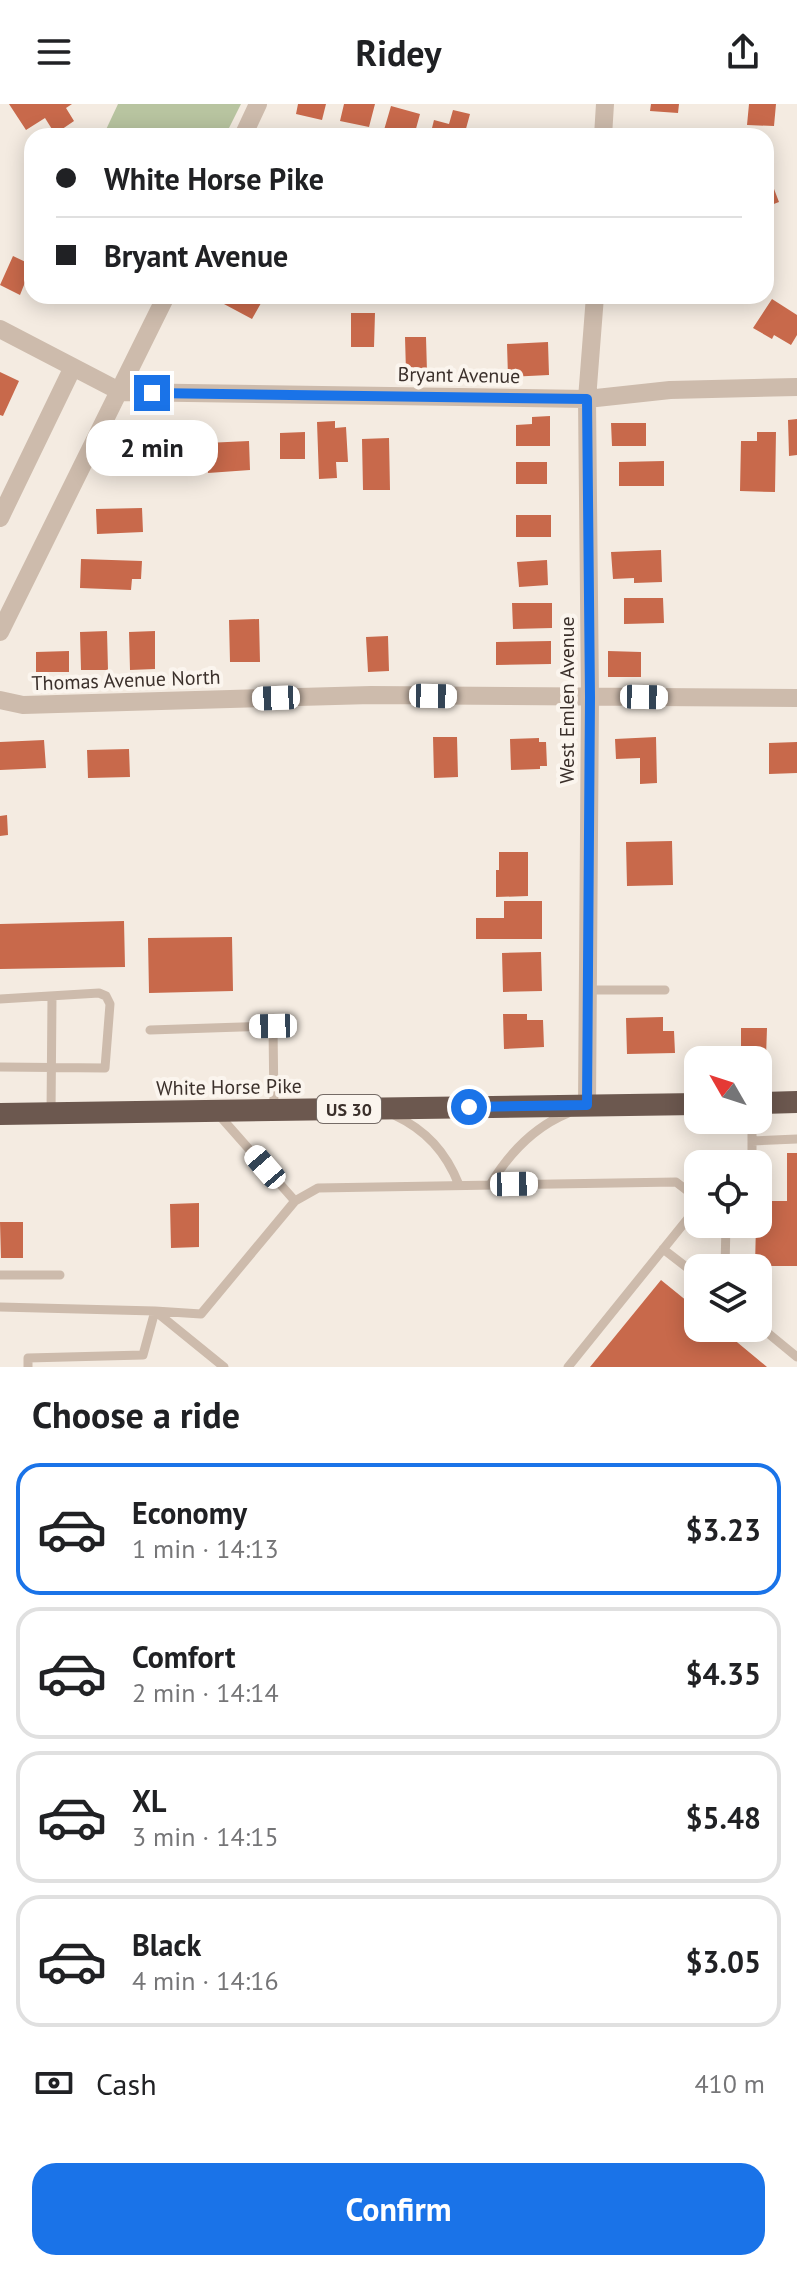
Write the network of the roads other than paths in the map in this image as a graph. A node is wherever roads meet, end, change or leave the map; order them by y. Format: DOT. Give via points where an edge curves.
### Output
graph roads {
  1 [pos="258,104"];
  2 [pos="605,104"];
  3 [pos="247,128"];
  4 [pos="604,128"];
  5 [pos="162,304"];
  6 [pos="594,304"];
  7 [pos="0,329"];
  8 [pos="73,367"];
  9 [pos="797,387"];
  10 [pos="121,392"];
  11 [pos="587,399"];
  12 [pos="0,518"];
  13 [pos="0,632"];
  14 [pos="590,697"];
  15 [pos="797,698"];
  16 [pos="0,700"];
  17 [pos="588,990"];
  18 [pos="665,990"];
  19 [pos="52,997"];
  20 [pos="0,999"];
  21 [pos="150,1030"];
  22 [pos="0,1067"];
  23 [pos="53,1067"];
  24 [pos="797,1102"];
  25 [pos="772,1103"];
  26 [pos="684,1104"];
  27 [pos="587,1105"];
  28 [pos="380,1108"];
  29 [pos="274,1110"];
  30 [pos="215,1111"];
  31 [pos="0,1114"];
  32 [pos="51,1114"];
  33 [pos="752,1134"];
  34 [pos="797,1139"];
  35 [pos="752,1141"];
  36 [pos="752,1150"];
  37 [pos="459,1185"];
  38 [pos="490,1185"];
  39 [pos="684,1188"];
  40 [pos="295,1201"];
  41 [pos="684,1223"];
  42 [pos="663,1249"];
  43 [pos="684,1265"];
  44 [pos="0,1275"];
  45 [pos="60,1275"];
  46 [pos="0,1307"];
  47 [pos="155,1311"];
  48 [pos="772,1336"];
  49 [pos="797,1357"];
  50 [pos="28,1367"];
  51 [pos="224,1367"];
  52 [pos="568,1367"];
  1 -- 3 [label="street"];
  2 -- 4 [label="street"];
  5 -- 10 [label="street"];
  6 -- 11 [label="street, West Emlen Avenue"];
  7 -- 8 [label="street"];
  8 -- 10 [label="street"];
  8 -- 12 [label="street"];
  9 -- 11 [label="street, Bryant Avenue" via="670,390"];
  10 -- 11 [label="street, Bryant Avenue"];
  10 -- 13 [label="street"];
  11 -- 14 [label="street, West Emlen Avenue"];
  14 -- 15 [label="street, Thomas Avenue North"];
  14 -- 16 [label="street, Thomas Avenue North" via="371,695 23,705"];
  14 -- 17 [label="street, West Emlen Avenue"];
  17 -- 18 [label="lane"];
  17 -- 27 [label="street, West Emlen Avenue"];
  19 -- 20 [label="lane"];
  19 -- 23 [label="lane"];
  19 -- 23 [label="lane" via="99,993 110,1004 105,1068"];
  21 -- 29 [label="lane" via="273,1026"];
  22 -- 23 [label="lane"];
  23 -- 32 [label="lane"];
  24 -- 25 [label="highway"];
  26 -- 27 [label="highway, White Horse Pike / US 30"];
  27 -- 28 [label="highway, White Horse Pike / US 30"];
  27 -- 38 [label="lane" via="553,1119 530,1137"];
  28 -- 29 [label="highway, White Horse Pike / US 30"];
  28 -- 37 [label="lane" via="429,1137"];
  29 -- 30 [label="highway, White Horse Pike / US 30"];
  30 -- 32 [label="highway, White Horse Pike / US 30"];
  30 -- 40 [label="lane"];
  31 -- 32 [label="highway, White Horse Pike / US 30"];
  33 -- 35 [label="lane"];
  34 -- 35 [label="lane"];
  35 -- 36 [label="lane"];
  37 -- 38 [label="lane"];
  37 -- 40 [label="lane" via="318,1188"];
  38 -- 39 [label="lane" via="676,1182"];
  40 -- 47 [label="lane" via="201,1314"];
  41 -- 42 [label="lane"];
  42 -- 43 [label="lane"];
  42 -- 52 [label="lane"];
  44 -- 45 [label="lane"];
  46 -- 47 [label="lane"];
  47 -- 50 [label="lane" via="143,1355 28,1358"];
  47 -- 51 [label="lane"];
  48 -- 49 [label="lane"];
}
